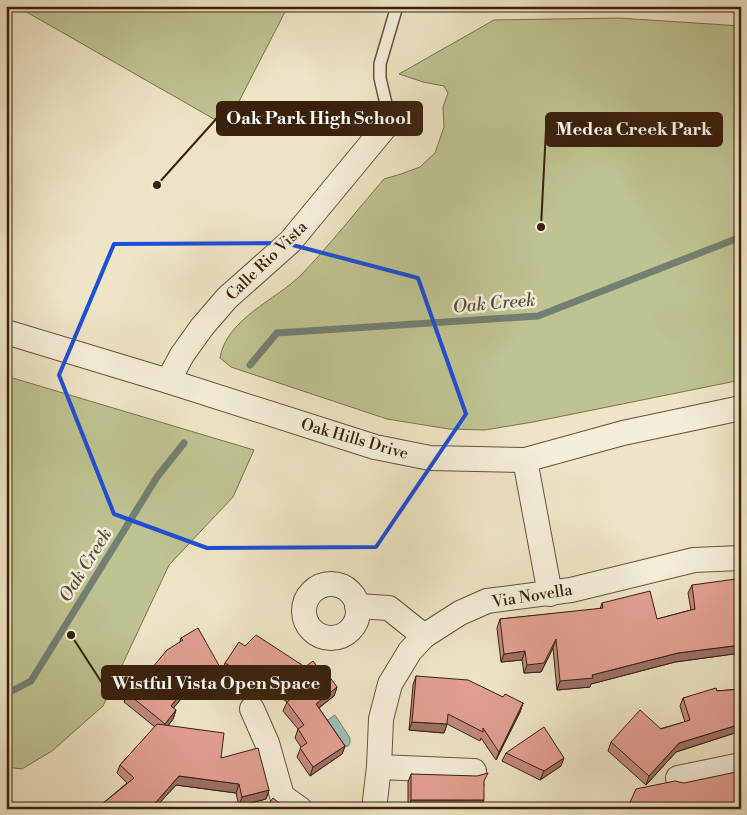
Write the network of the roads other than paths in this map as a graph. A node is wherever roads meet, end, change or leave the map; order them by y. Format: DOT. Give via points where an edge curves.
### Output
graph roads {
  1 [pos="397,6"];
  2 [pos="390,121"];
  3 [pos="6,332"];
  4 [pos="168,381"];
  5 [pos="741,408"];
  6 [pos="525,460"];
  7 [pos="741,558"];
  8 [pos="550,594"];
  9 [pos="357,606"];
  10 [pos="424,636"];
  11 [pos="252,709"];
  12 [pos="741,765"];
  13 [pos="379,767"];
  14 [pos="474,771"];
  15 [pos="678,778"];
  16 [pos="300,809"];
  17 [pos="374,809"];
  1 -- 2 [label="lane" via="380,64"];
  2 -- 4 [label="street, Calle Rio Vista" via="290,242 227,298 202,327"];
  3 -- 4 [label="street, Oak Hills Drive"];
  4 -- 6 [label="street, Oak Hills Drive" via="375,447 430,458"];
  5 -- 6 [label="street, Oak Hills Drive" via="622,433"];
  6 -- 8 [label="street"];
  7 -- 8 [label="street, Via Novella" via="694,560"];
  8 -- 10 [label="street, Via Novella" via="487,601 460,613"];
  9 -- 10 [label="street" via="389,608"];
  10 -- 13 [label="street, Via Novella" via="410,651 390,684 381,719"];
  11 -- 16 [label="street" via="267,743 282,796"];
  12 -- 15 [label="street"];
  13 -- 14 [label="street"];
  13 -- 17 [label="street, Via Novella"];
}
